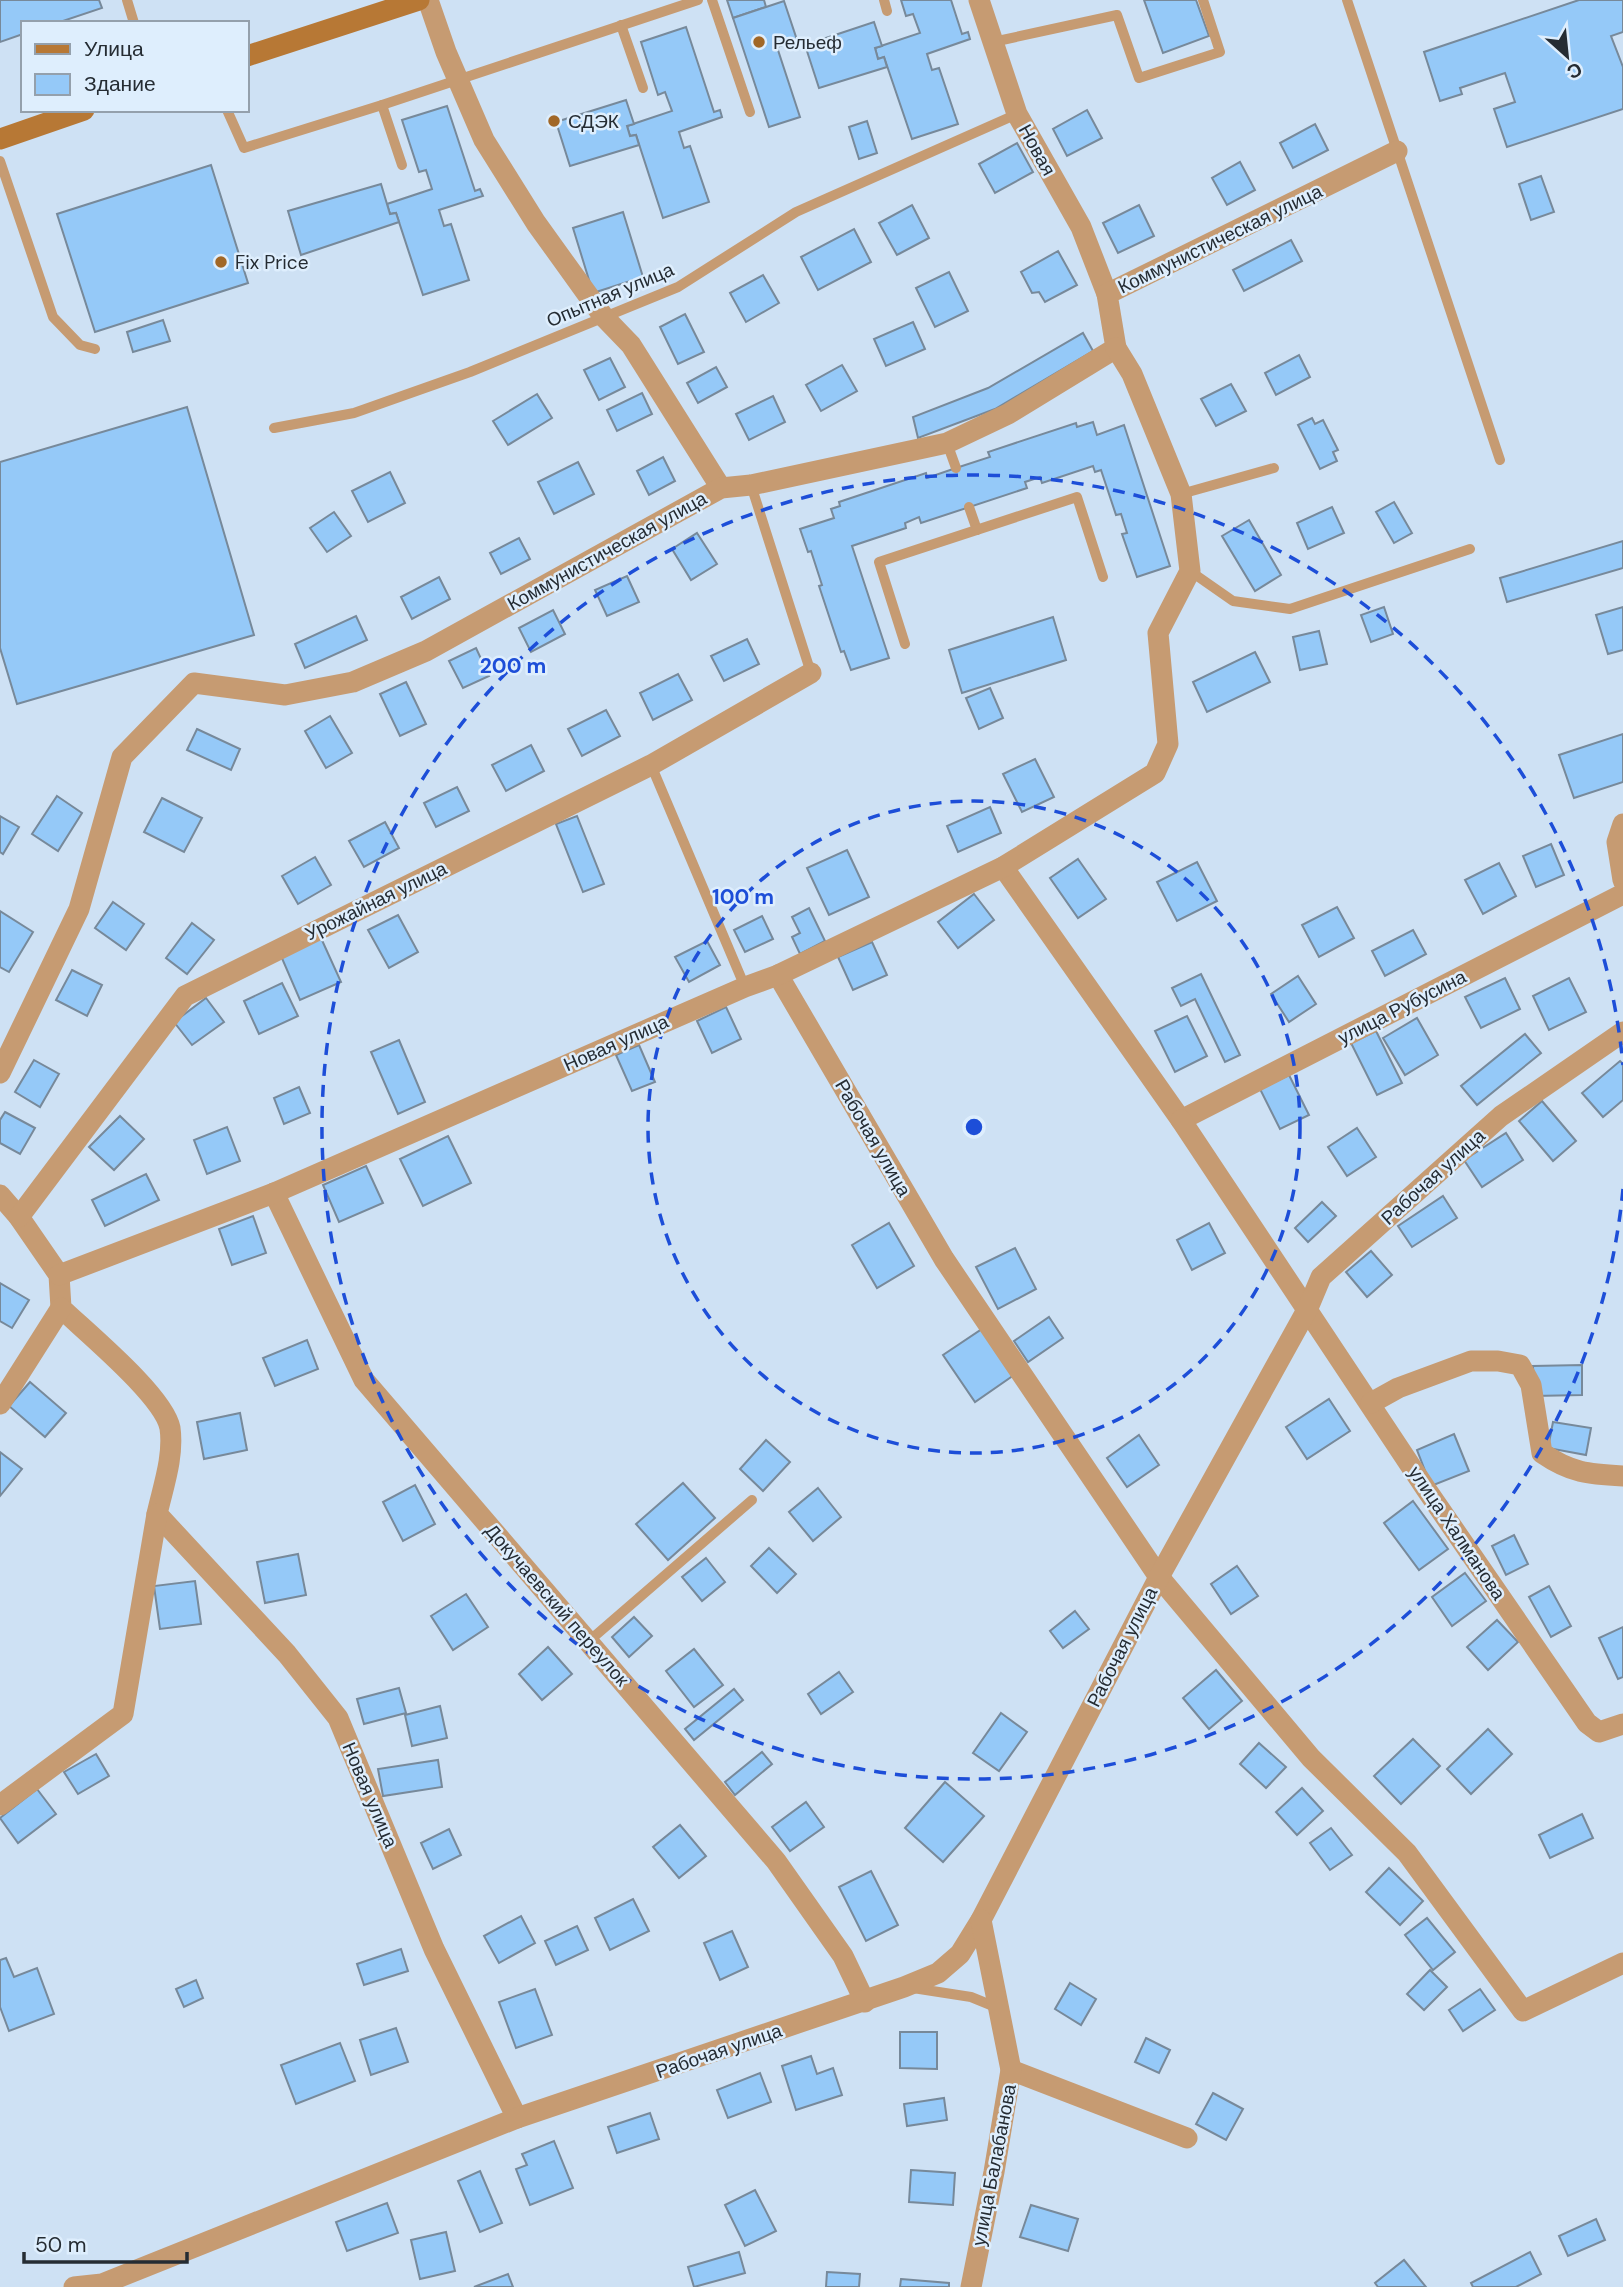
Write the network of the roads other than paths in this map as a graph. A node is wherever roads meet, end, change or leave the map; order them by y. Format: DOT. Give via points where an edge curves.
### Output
graph roads {
  1 [pos="127,0"];
  2 [pos="419,0"];
  3 [pos="428,0"];
  4 [pos="698,0"];
  5 [pos="712,0"];
  6 [pos="979,0"];
  7 [pos="1203,0"];
  8 [pos="1347,0"];
  9 [pos="133,21"];
  10 [pos="621,25"];
  11 [pos="993,42"];
  12 [pos="248,57"];
  13 [pos="458,80"];
  14 [pos="643,88"];
  15 [pos="382,106"];
  16 [pos="78,112"];
  17 [pos="228,112"];
  18 [pos="750,112"];
  19 [pos="1017,114"];
  20 [pos="0,139"];
  21 [pos="1397,151"];
  22 [pos="0,161"];
  23 [pos="402,165"];
  24 [pos="1108,294"];
  25 [pos="603,316"];
  26 [pos="1116,348"];
  27 [pos="95,349"];
  28 [pos="274,428"];
  29 [pos="947,443"];
  30 [pos="1500,460"];
  31 [pos="956,468"];
  32 [pos="1274,468"];
  33 [pos="751,485"];
  34 [pos="721,488"];
  35 [pos="1181,494"];
  36 [pos="969,507"];
  37 [pos="977,530"];
  38 [pos="1470,549"];
  39 [pos="1190,571"];
  40 [pos="1103,577"];
  41 [pos="905,644"];
  42 [pos="811,673"];
  43 [pos="651,765"];
  44 [pos="1623,824"];
  45 [pos="1003,867"];
  46 [pos="1623,880"];
  47 [pos="1623,894"];
  48 [pos="778,975"];
  49 [pos="745,987"];
  50 [pos="1623,1032"];
  51 [pos="0,1073"];
  52 [pos="1181,1120"];
  53 [pos="274,1193"];
  54 [pos="0,1195"];
  55 [pos="19,1217"];
  56 [pos="59,1275"];
  57 [pos="61,1308"];
  58 [pos="1308,1308"];
  59 [pos="1371,1403"];
  60 [pos="0,1404"];
  61 [pos="1623,1476"];
  62 [pos="752,1500"];
  63 [pos="157,1514"];
  64 [pos="1158,1577"];
  65 [pos="589,1642"];
  66 [pos="1623,1724"];
  67 [pos="0,1805"];
  68 [pos="981,1920"];
  69 [pos="1623,1963"];
  70 [pos="904,1987"];
  71 [pos="865,2002"];
  72 [pos="998,2008"];
  73 [pos="1012,2070"];
  74 [pos="517,2118"];
  75 [pos="1187,2138"];
  76 [pos="74,2287"];
  77 [pos="971,2287"];
  1 -- 9 [label="lane"];
  2 -- 12 [label="main road"];
  3 -- 13 [label="street"];
  4 -- 10 [label="lane"];
  5 -- 18 [label="lane"];
  6 -- 11 [label="street, Новая"];
  7 -- 11 [label="lane" via="1220,52 1139,78 1117,15"];
  8 -- 21 [label="lane"];
  10 -- 13 [label="lane"];
  10 -- 14 [label="lane"];
  11 -- 19 [label="street, Новая"];
  13 -- 15 [label="lane"];
  13 -- 25 [label="street" via="484,140"];
  15 -- 17 [label="lane" via="244,148"];
  15 -- 23 [label="lane"];
  16 -- 20 [label="main road"];
  19 -- 24 [label="street, Новая" via="1081,228"];
  19 -- 25 [label="lane, Опытная улица" via="796,212 678,287"];
  21 -- 24 [label="street, Коммунистическая улица"];
  21 -- 30 [label="lane"];
  22 -- 27 [label="lane" via="53,317 80,345"];
  24 -- 26 [label="street, Коммунистическая улица"];
  25 -- 28 [label="lane, Опытная улица" via="470,372 354,413"];
  25 -- 34 [label="street" via="631,345"];
  26 -- 29 [label="street, Коммунистическая улица" via="1008,414"];
  26 -- 35 [label="street" via="1132,374"];
  29 -- 31 [label="lane"];
  29 -- 33 [label="street, Коммунистическая улица"];
  32 -- 35 [label="lane"];
  33 -- 34 [label="street, Коммунистическая улица"];
  33 -- 42 [label="lane"];
  34 -- 51 [label="street, Коммунистическая улица" via="426,651 353,682 285,695 194,683 122,757 79,909"];
  35 -- 39 [label="street"];
  36 -- 37 [label="lane"];
  37 -- 40 [label="lane" via="1077,497"];
  37 -- 41 [label="lane" via="879,562"];
  38 -- 39 [label="lane" via="1290,609 1233,601"];
  39 -- 45 [label="street, Новая улица" via="1158,633 1167,744 1155,773"];
  42 -- 43 [label="street, Урожайная улица"];
  43 -- 49 [label="lane"];
  43 -- 55 [label="street, Урожайная улица" via="185,996"];
  44 -- 46 [label="street" via="1617,842"];
  45 -- 48 [label="street, Новая улица"];
  45 -- 52 [label="street"];
  47 -- 52 [label="street, улица Рубусина"];
  48 -- 49 [label="street, Новая улица"];
  48 -- 64 [label="street, Рабочая улица" via="944,1259"];
  49 -- 53 [label="street, Новая улица"];
  50 -- 58 [label="street, Рабочая улица" via="1501,1116 1321,1277"];
  52 -- 58 [label="street"];
  53 -- 56 [label="street, Новая улица"];
  53 -- 65 [label="street, Докучаевский переулок" via="363,1380"];
  54 -- 55 [label="street"];
  55 -- 56 [label="street"];
  56 -- 57 [label="street"];
  57 -- 60 [label="street"];
  57 -- 63 [label="street" via="151,1395 169,1426 171,1456"];
  58 -- 59 [label="street, улица Халманова"];
  58 -- 64 [label="street, Рабочая улица"];
  59 -- 61 [label="street" via="1471,1361 1520,1365 1531,1385 1542,1453 1563,1468"];
  59 -- 66 [label="street, улица Халманова" via="1587,1723 1599,1732"];
  62 -- 65 [label="lane"];
  63 -- 67 [label="street" via="123,1714"];
  63 -- 74 [label="street, Новая улица" via="286,1654 338,1718 434,1949"];
  64 -- 68 [label="street, Рабочая улица"];
  64 -- 69 [label="street, Рабочая улица" via="1311,1758 1407,1853 1523,2011"];
  65 -- 71 [label="street, Докучаевский переулок" via="776,1861 843,1955"];
  68 -- 70 [label="street, Рабочая улица" via="960,1954 938,1973"];
  68 -- 72 [label="street, улица Балабанова"];
  70 -- 71 [label="street, Рабочая улица"];
  70 -- 72 [label="lane" via="971,1997"];
  71 -- 74 [label="street, Рабочая улица"];
  72 -- 73 [label="street, улица Балабанова"];
  73 -- 75 [label="street"];
  73 -- 77 [label="street, улица Балабанова"];
  74 -- 76 [label="street, Рабочая улица" via="102,2284"];
}
